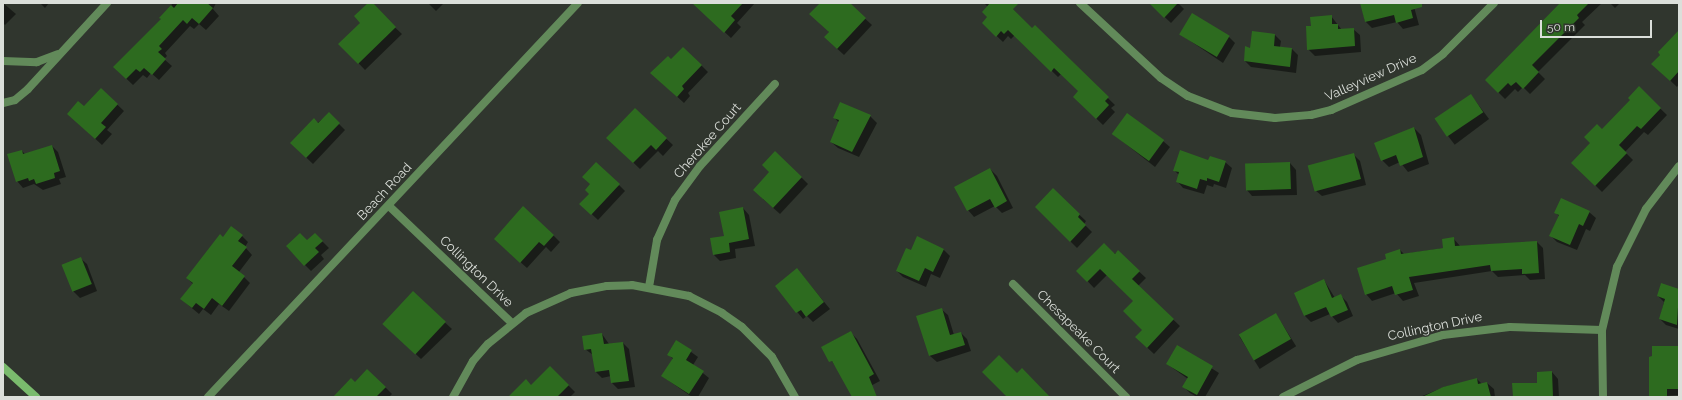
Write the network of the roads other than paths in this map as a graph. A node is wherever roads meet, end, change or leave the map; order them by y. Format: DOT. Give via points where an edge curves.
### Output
graph roads {
  1 [pos="107,3"];
  2 [pos="578,3"];
  3 [pos="1080,3"];
  4 [pos="1494,3"];
  5 [pos="62,51"];
  6 [pos="3,61"];
  7 [pos="775,84"];
  8 [pos="3,103"];
  9 [pos="1679,166"];
  10 [pos="389,206"];
  11 [pos="1013,284"];
  12 [pos="649,288"];
  13 [pos="512,322"];
  14 [pos="1602,330"];
  15 [pos="3,367"];
  16 [pos="36,397"];
  17 [pos="208,397"];
  18 [pos="453,397"];
  19 [pos="795,397"];
  20 [pos="1126,397"];
  21 [pos="1283,397"];
  22 [pos="1603,397"];
  1 -- 5 [label="street"];
  2 -- 10 [label="street, Beach Road"];
  3 -- 4 [label="street, Valleyview Drive" via="1161,78 1188,96 1232,113 1275,118 1311,115 1331,110 1416,73 1443,54"];
  5 -- 6 [label="street" via="52,58 37,62"];
  5 -- 8 [label="street" via="20,96"];
  7 -- 12 [label="street, Cherokee Court" via="700,166 675,200 658,240"];
  9 -- 14 [label="street" via="1646,209 1625,246 1610,288"];
  10 -- 13 [label="street, Collington Drive"];
  10 -- 17 [label="street, Beach Road"];
  11 -- 20 [label="street, Chesapeake Court"];
  12 -- 13 [label="street, Collington Drive" via="587,288 552,299"];
  12 -- 19 [label="street, Collington Drive" via="694,299 722,313 742,327 772,357"];
  13 -- 18 [label="street" via="473,361"];
  14 -- 21 [label="street, Collington Drive" via="1510,326 1443,335 1357,360"];
  14 -- 22 [label="street"];
  15 -- 16 [label="main road"];
}
